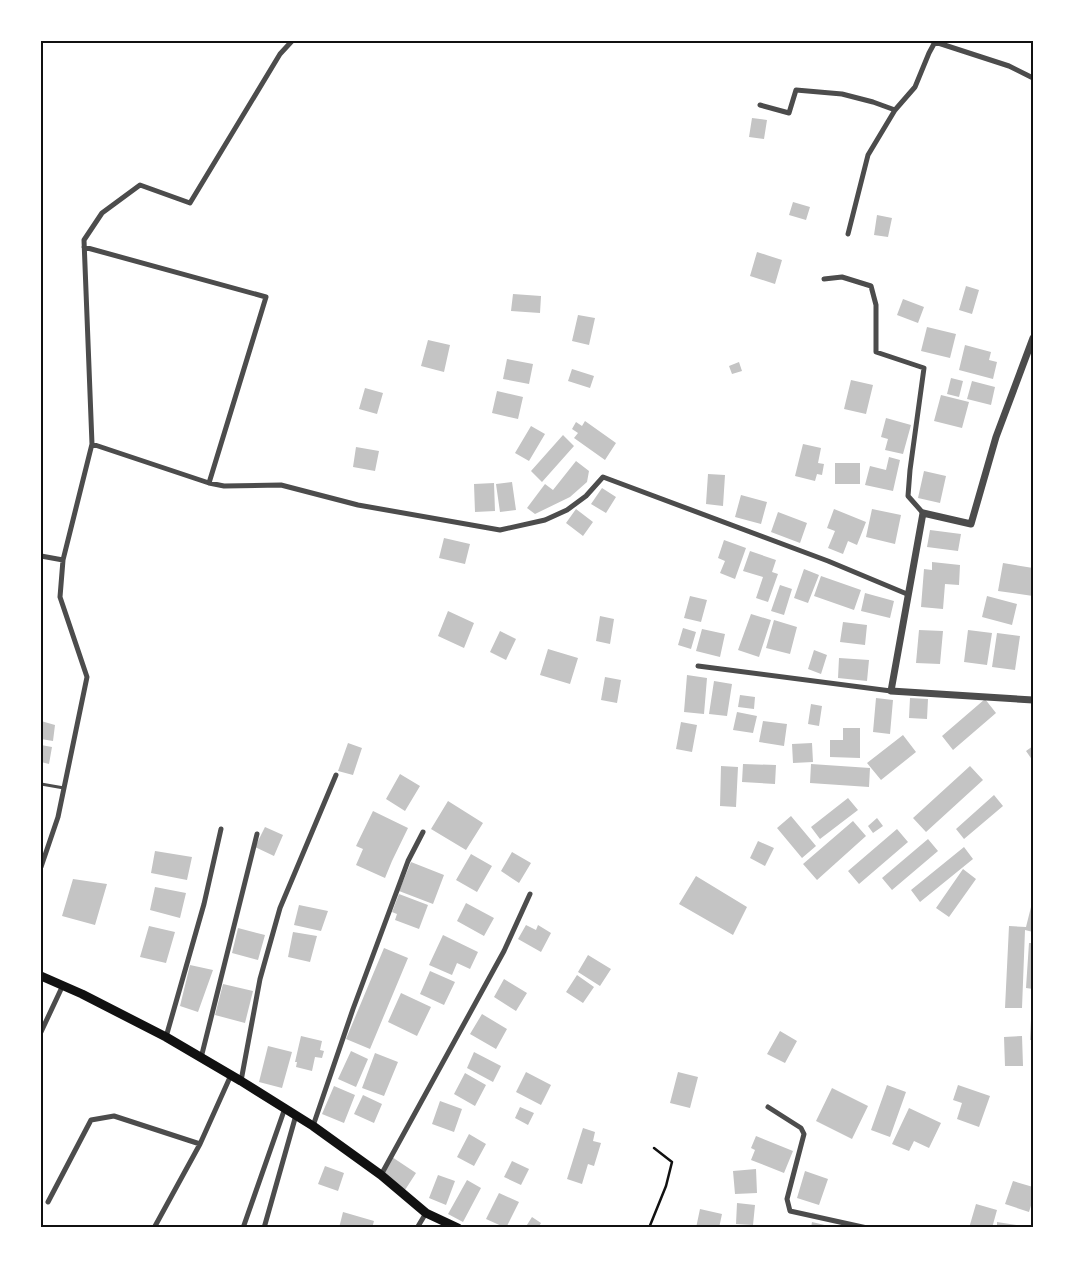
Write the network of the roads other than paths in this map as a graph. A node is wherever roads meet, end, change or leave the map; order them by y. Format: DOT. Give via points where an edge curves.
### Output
graph roads {
  1 [pos="292,41"];
  2 [pos="934,42"];
  3 [pos="1033,78"];
  4 [pos="760,106"];
  5 [pos="895,110"];
  6 [pos="848,234"];
  7 [pos="84,248"];
  8 [pos="824,279"];
  9 [pos="1033,338"];
  10 [pos="92,444"];
  11 [pos="209,483"];
  12 [pos="922,514"];
  13 [pos="41,556"];
  14 [pos="63,560"];
  15 [pos="907,594"];
  16 [pos="698,666"];
  17 [pos="890,691"];
  18 [pos="1033,700"];
  19 [pos="336,775"];
  20 [pos="41,784"];
  21 [pos="64,788"];
  22 [pos="220,829"];
  23 [pos="423,832"];
  24 [pos="257,834"];
  25 [pos="41,867"];
  26 [pos="530,894"];
  27 [pos="41,976"];
  28 [pos="63,985"];
  29 [pos="41,1032"];
  30 [pos="166,1037"];
  31 [pos="201,1058"];
  32 [pos="231,1076"];
  33 [pos="241,1082"];
  34 [pos="768,1107"];
  35 [pos="285,1108"];
  36 [pos="296,1115"];
  37 [pos="313,1126"];
  38 [pos="200,1144"];
  39 [pos="381,1175"];
  40 [pos="48,1202"];
  41 [pos="426,1213"];
  42 [pos="154,1228"];
  43 [pos="243,1228"];
  44 [pos="264,1228"];
  45 [pos="417,1228"];
  46 [pos="458,1228"];
  47 [pos="867,1228"];
  1 -- 7 [label="street" via="280,54 190,203 140,185 102,213 84,240"];
  2 -- 3 [label="street" via="1009,66"];
  2 -- 5 [label="street" via="915,87"];
  4 -- 5 [label="street" via="789,113 796,90 842,94"];
  5 -- 6 [label="street" via="868,155"];
  7 -- 10 [label="street"];
  7 -- 11 [label="street" via="266,297"];
  8 -- 12 [label="street" via="842,276 871,286 876,305 876,352 924,368 908,496"];
  9 -- 12 [label="street" via="996,437 971,524"];
  10 -- 11 [label="street"];
  10 -- 14 [label="street"];
  11 -- 15 [label="street" via="224,486 281,485 358,505 500,530 544,520 567,510 586,496 603,476"];
  12 -- 15 [label="street"];
  13 -- 14 [label="street"];
  14 -- 21 [label="street" via="60,597 87,678"];
  15 -- 17 [label="street"];
  16 -- 17 [label="street"];
  17 -- 18 [label="street"];
  19 -- 33 [label="street" via="280,908 260,979"];
  20 -- 21 [label="lane"];
  21 -- 25 [label="street"];
  22 -- 30 [label="street" via="204,904"];
  23 -- 37 [label="street" via="408,860"];
  24 -- 31 [label="street"];
  26 -- 39 [label="street" via="504,951"];
  27 -- 28 [label="main road"];
  28 -- 29 [label="street"];
  28 -- 30 [label="main road"];
  30 -- 31 [label="main road"];
  31 -- 32 [label="main road"];
  32 -- 33 [label="main road"];
  32 -- 38 [label="street"];
  33 -- 35 [label="main road"];
  34 -- 47 [label="street" via="801,1128 804,1134 787,1199 790,1211"];
  35 -- 36 [label="main road"];
  35 -- 43 [label="street"];
  36 -- 37 [label="main road"];
  36 -- 44 [label="street"];
  37 -- 39 [label="main road"];
  38 -- 40 [label="street" via="114,1116 91,1120"];
  38 -- 42 [label="street"];
  39 -- 41 [label="main road"];
  41 -- 45 [label="street"];
  41 -- 46 [label="main road"];
}
